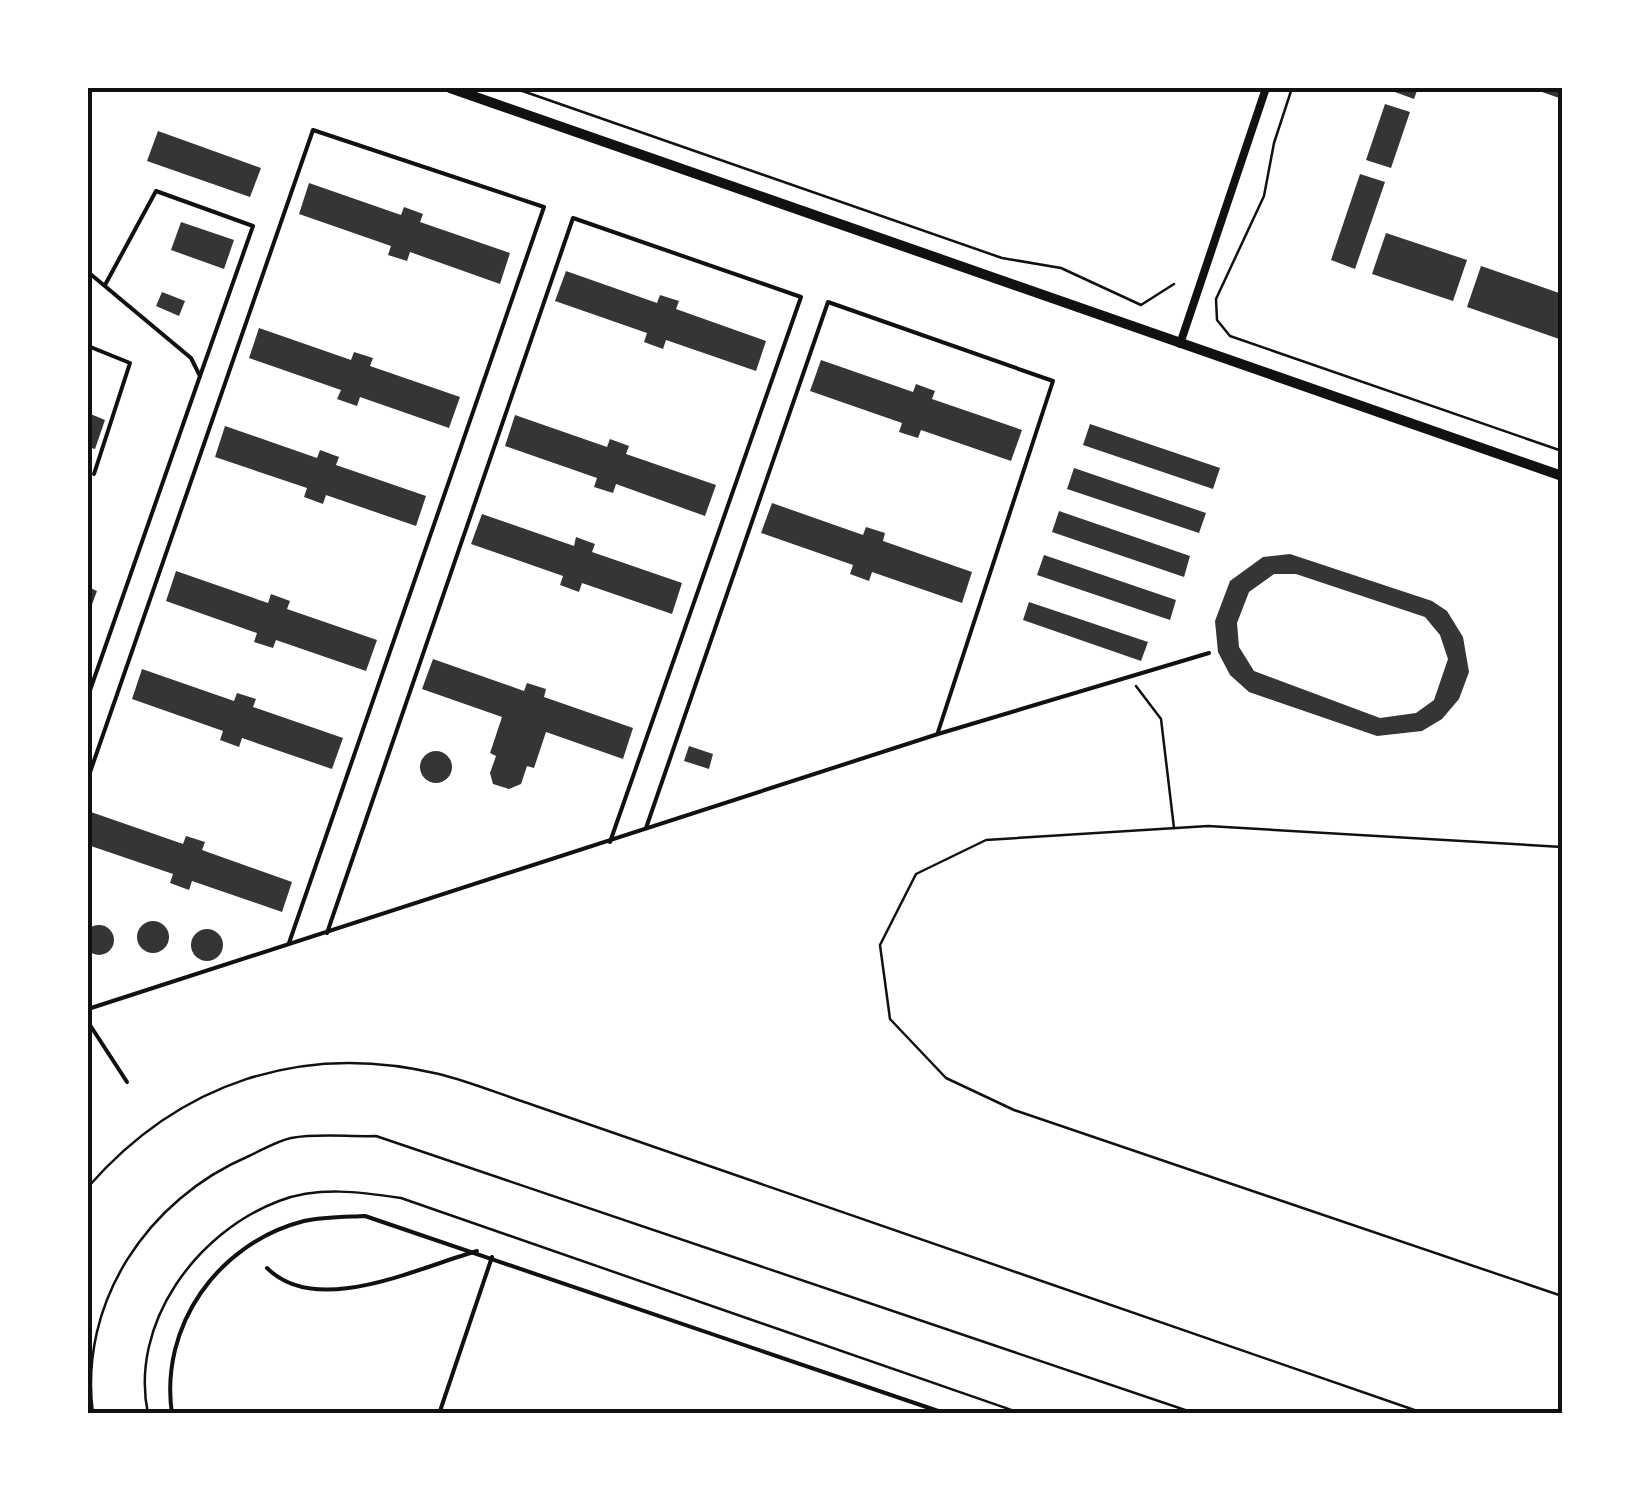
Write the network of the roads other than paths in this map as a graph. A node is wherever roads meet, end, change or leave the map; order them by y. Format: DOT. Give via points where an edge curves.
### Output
graph roads {
  1 [pos="450,88"];
  2 [pos="1266,88"];
  3 [pos="88,272"];
  4 [pos="104,286"];
  5 [pos="1180,344"];
  6 [pos="88,346"];
  7 [pos="200,376"];
  8 [pos="94,474"];
  9 [pos="1562,476"];
  10 [pos="1209,653"];
  11 [pos="88,696"];
  12 [pos="938,734"];
  13 [pos="88,778"];
  14 [pos="646,828"];
  15 [pos="610,842"];
  16 [pos="327,932"];
  17 [pos="289,944"];
  18 [pos="88,1009"];
  19 [pos="88,1022"];
  20 [pos="126,1082"];
  21 [pos="476,1251"];
  22 [pos="493,1256"];
  23 [pos="266,1268"];
  24 [pos="172,1414"];
  25 [pos="439,1414"];
  26 [pos="947,1414"];
  1 -- 5 [label="street"];
  2 -- 5 [label="street"];
  3 -- 4 [label="lane"];
  4 -- 7 [label="lane" via="191,358"];
  4 -- 7 [label="lane" via="156,191 253,226"];
  5 -- 9 [label="street"];
  6 -- 8 [label="lane" via="130,363"];
  7 -- 11 [label="lane"];
  10 -- 12 [label="lane"];
  12 -- 14 [label="lane"];
  12 -- 14 [label="lane" via="1053,381 828,302"];
  13 -- 17 [label="lane" via="313,130 544,206"];
  14 -- 15 [label="lane"];
  15 -- 16 [label="lane"];
  15 -- 16 [label="lane" via="801,297 573,218"];
  16 -- 17 [label="lane"];
  17 -- 18 [label="lane"];
  19 -- 20 [label="lane"];
  21 -- 22 [label="lane"];
  21 -- 23 [label="lane" via="344,1290 294,1288"];
  21 -- 24 [label="lane" via="366,1216 304,1221 249,1243 205,1283 177,1335 168,1388"];
  22 -- 25 [label="lane"];
  22 -- 26 [label="lane"];
}
